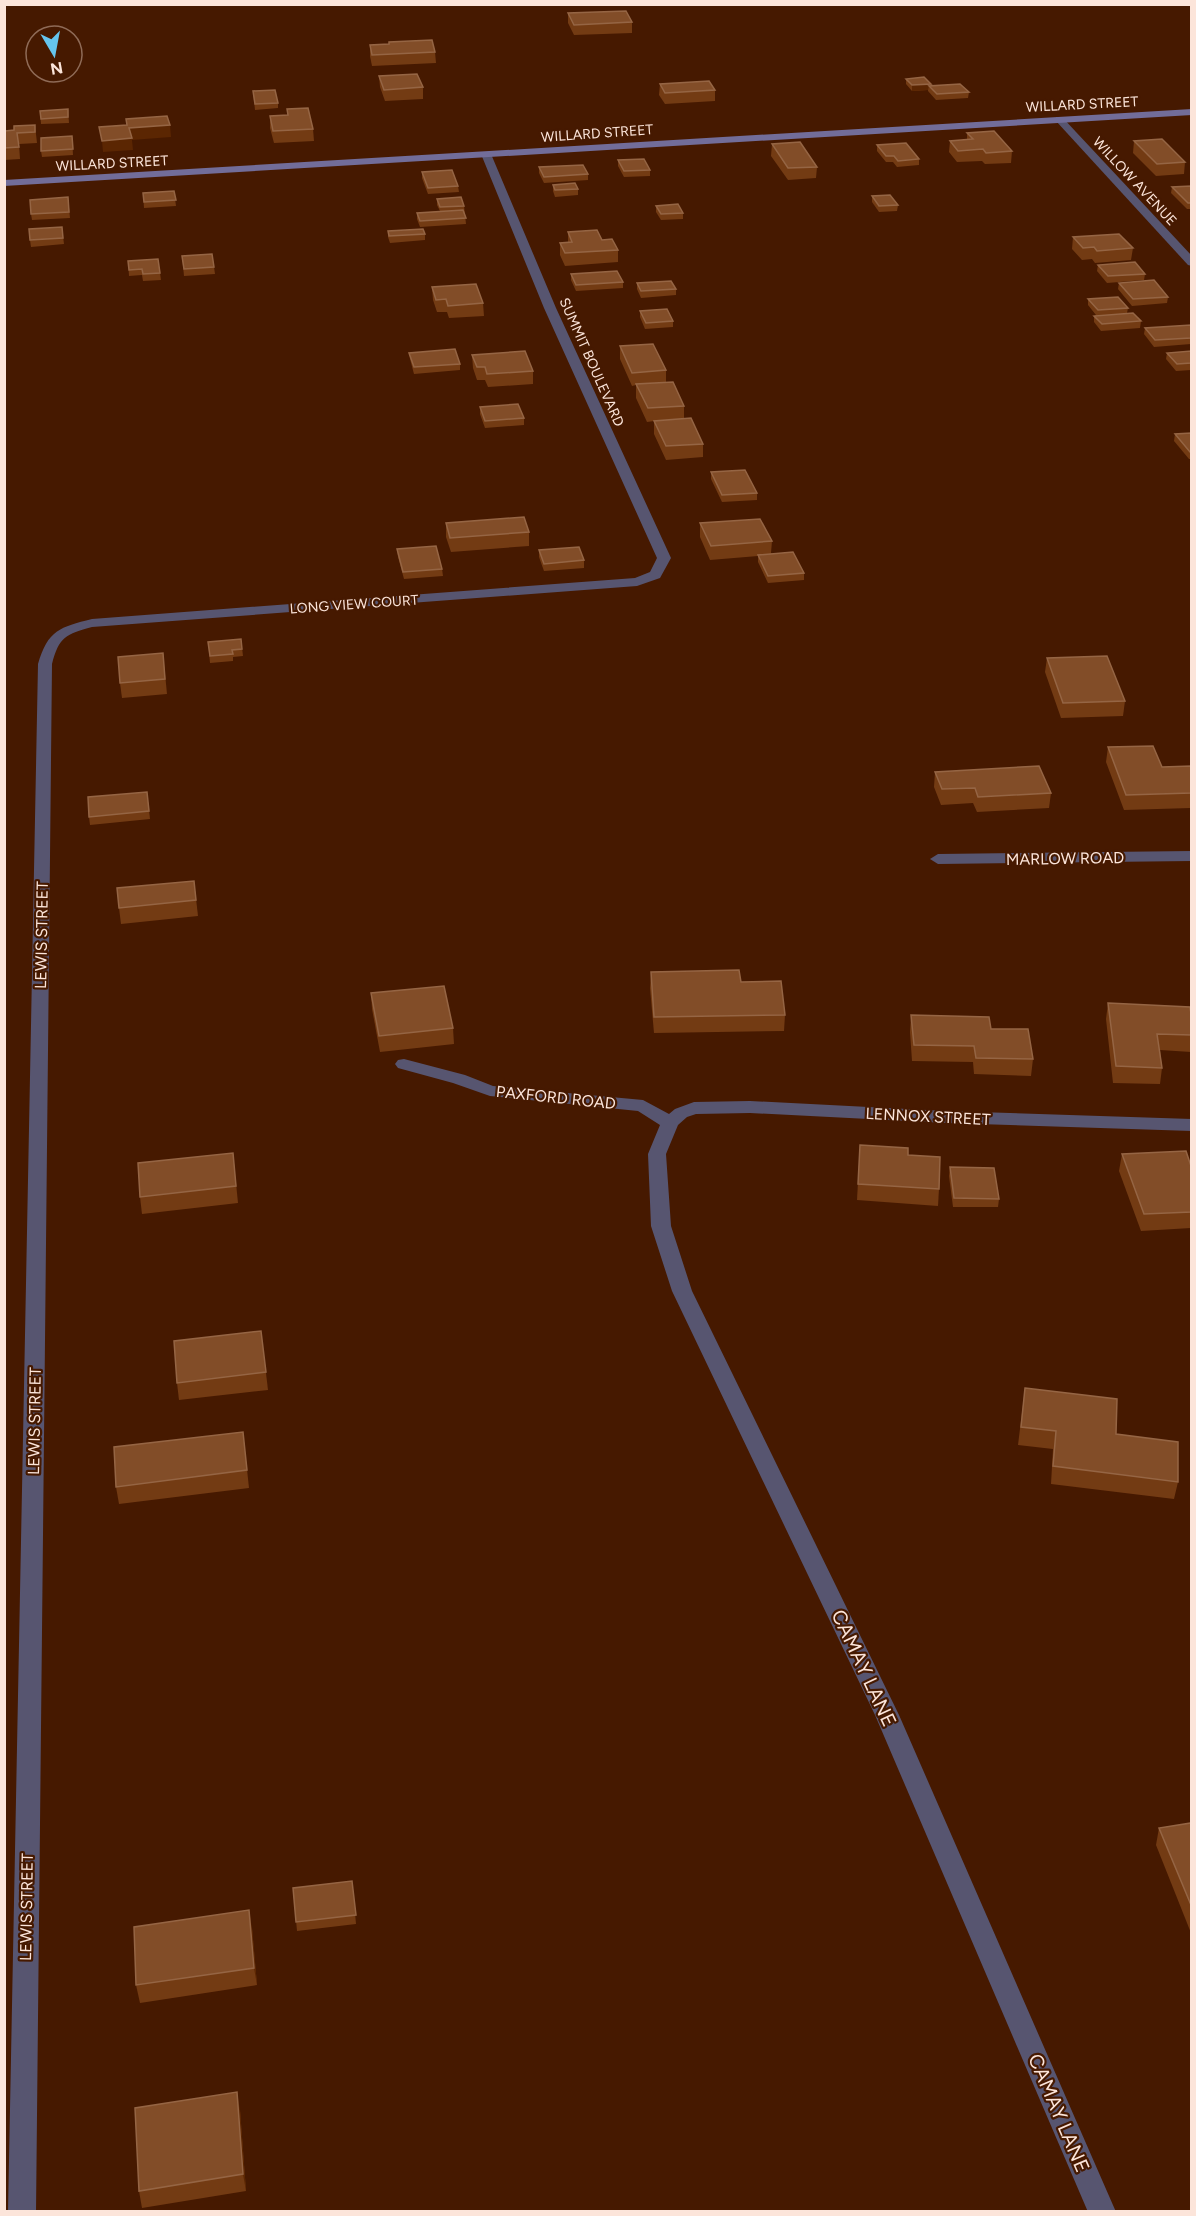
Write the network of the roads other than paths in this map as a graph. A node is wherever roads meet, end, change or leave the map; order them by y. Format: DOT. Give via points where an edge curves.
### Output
graph roads {
  1 [pos="1191,112"];
  2 [pos="1059,118"];
  3 [pos="486,154"];
  4 [pos="4,183"];
  5 [pos="1191,263"];
  6 [pos="651,578"];
  7 [pos="59,634"];
  8 [pos="1191,856"];
  9 [pos="938,860"];
  10 [pos="404,1064"];
  11 [pos="670,1123"];
  12 [pos="1191,1125"];
  13 [pos="22,2211"];
  14 [pos="1102,2211"];
  1 -- 2 [label="street, WILLARD STREET"];
  2 -- 3 [label="street, WILLARD STREET"];
  2 -- 5 [label="street, WILLOW AVENUE"];
  3 -- 4 [label="street, WILLARD STREET"];
  3 -- 6 [label="street, SUMMIT BOULEVARD" via="550,308 664,558"];
  6 -- 7 [label="street, LONG VIEW COURT" via="92,623"];
  7 -- 13 [label="street, LEWIS STREET" via="50,644 45,664"];
  8 -- 9 [label="street, MARLOW ROAD"];
  10 -- 11 [label="street, PAXFORD ROAD" via="490,1091 643,1106"];
  11 -- 12 [label="street, LENNOX STREET" via="694,1108 750,1107"];
  11 -- 14 [label="street, CAMAY LANE" via="657,1154 661,1226 682,1291 887,1715"];
}
